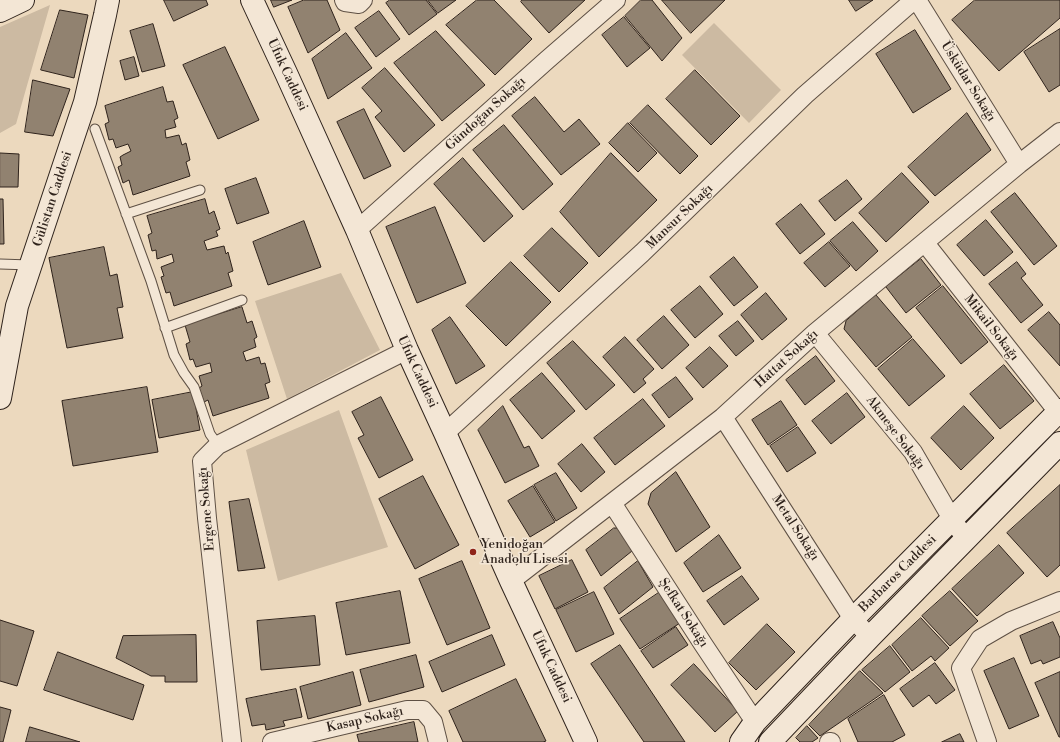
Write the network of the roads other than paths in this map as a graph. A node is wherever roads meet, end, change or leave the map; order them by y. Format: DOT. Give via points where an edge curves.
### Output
graph roads {
  1 [pos="23,0"];
  2 [pos="108,0"];
  3 [pos="252,0"];
  4 [pos="344,0"];
  5 [pos="363,0"];
  6 [pos="616,0"];
  7 [pos="914,0"];
  8 [pos="917,0"];
  9 [pos="0,11"];
  10 [pos="95,129"];
  11 [pos="1060,132"];
  12 [pos="1019,164"];
  13 [pos="200,190"];
  14 [pos="126,214"];
  15 [pos="357,230"];
  16 [pos="925,243"];
  17 [pos="0,264"];
  18 [pos="30,265"];
  19 [pos="242,300"];
  20 [pos="166,328"];
  21 [pos="815,333"];
  22 [pos="407,350"];
  23 [pos="1,387"];
  24 [pos="1059,411"];
  25 [pos="723,417"];
  26 [pos="445,433"];
  27 [pos="1060,443"];
  28 [pos="218,445"];
  29 [pos="612,503"];
  30 [pos="952,519"];
  31 [pos="966,539"];
  32 [pos="511,580"];
  33 [pos="1060,601"];
  34 [pos="853,618"];
  35 [pos="870,637"];
  36 [pos="755,722"];
  37 [pos="232,742"];
  38 [pos="272,742"];
  39 [pos="438,742"];
  40 [pos="586,742"];
  41 [pos="741,742"];
  42 [pos="770,742"];
  43 [pos="987,742"];
  1 -- 9 [label="street"];
  2 -- 18 [label="street, Gülistan Caddesi" via="85,102"];
  3 -- 15 [label="street, Ufuk Caddesi"];
  4 -- 5 [label="street" via="358,4"];
  6 -- 15 [label="street, Gündoğan Sokağı"];
  7 -- 26 [label="street, Mansur Sokağı" via="805,95 642,253"];
  8 -- 12 [label="street, Üsküdar Sokağı"];
  10 -- 14 [label="lane"];
  11 -- 12 [label="street, Hattat Sokağı"];
  12 -- 16 [label="street, Hattat Sokağı"];
  13 -- 14 [label="lane"];
  14 -- 20 [label="lane"];
  15 -- 22 [label="street, Ufuk Caddesi"];
  16 -- 21 [label="street, Hattat Sokağı"];
  16 -- 24 [label="street, Mikail Sokağı"];
  17 -- 18 [label="lane"];
  18 -- 23 [label="street, Gülistan Caddesi" via="17,306"];
  19 -- 20 [label="lane"];
  20 -- 28 [label="lane" via="174,355 194,387 210,434"];
  21 -- 25 [label="street, Hattat Sokağı"];
  21 -- 30 [label="street, Akmeşe Sokağı" via="913,452"];
  22 -- 26 [label="street, Ufuk Caddesi"];
  22 -- 28 [label="street, Ergene Sokağı"];
  24 -- 30 [label="street, Barbaros Caddesi"];
  25 -- 29 [label="street, Hattat Sokağı"];
  25 -- 34 [label="street, Metal Sokağı"];
  26 -- 32 [label="street, Ufuk Caddesi"];
  27 -- 31 [label="street, Barbaros Caddesi"];
  28 -- 37 [label="street, Ergene Sokağı" via="202,462"];
  29 -- 32 [label="street, Hattat Sokağı"];
  29 -- 36 [label="street, Şefkat Sokağı"];
  30 -- 31 [label="street, Akmeşe Sokağı"];
  30 -- 34 [label="street, Barbaros Caddesi"];
  31 -- 35 [label="street, Barbaros Caddesi"];
  32 -- 40 [label="street, Ufuk Caddesi"];
  33 -- 43 [label="street" via="1011,621 980,639 961,668"];
  34 -- 35 [label="street, Metal Sokağı"];
  34 -- 36 [label="street, Barbaros Caddesi"];
  35 -- 42 [label="street, Barbaros Caddesi"];
  36 -- 41 [label="street, Barbaros Caddesi"];
  38 -- 39 [label="street, Kasap Sokağı" via="407,710 423,710 433,722"];
}
